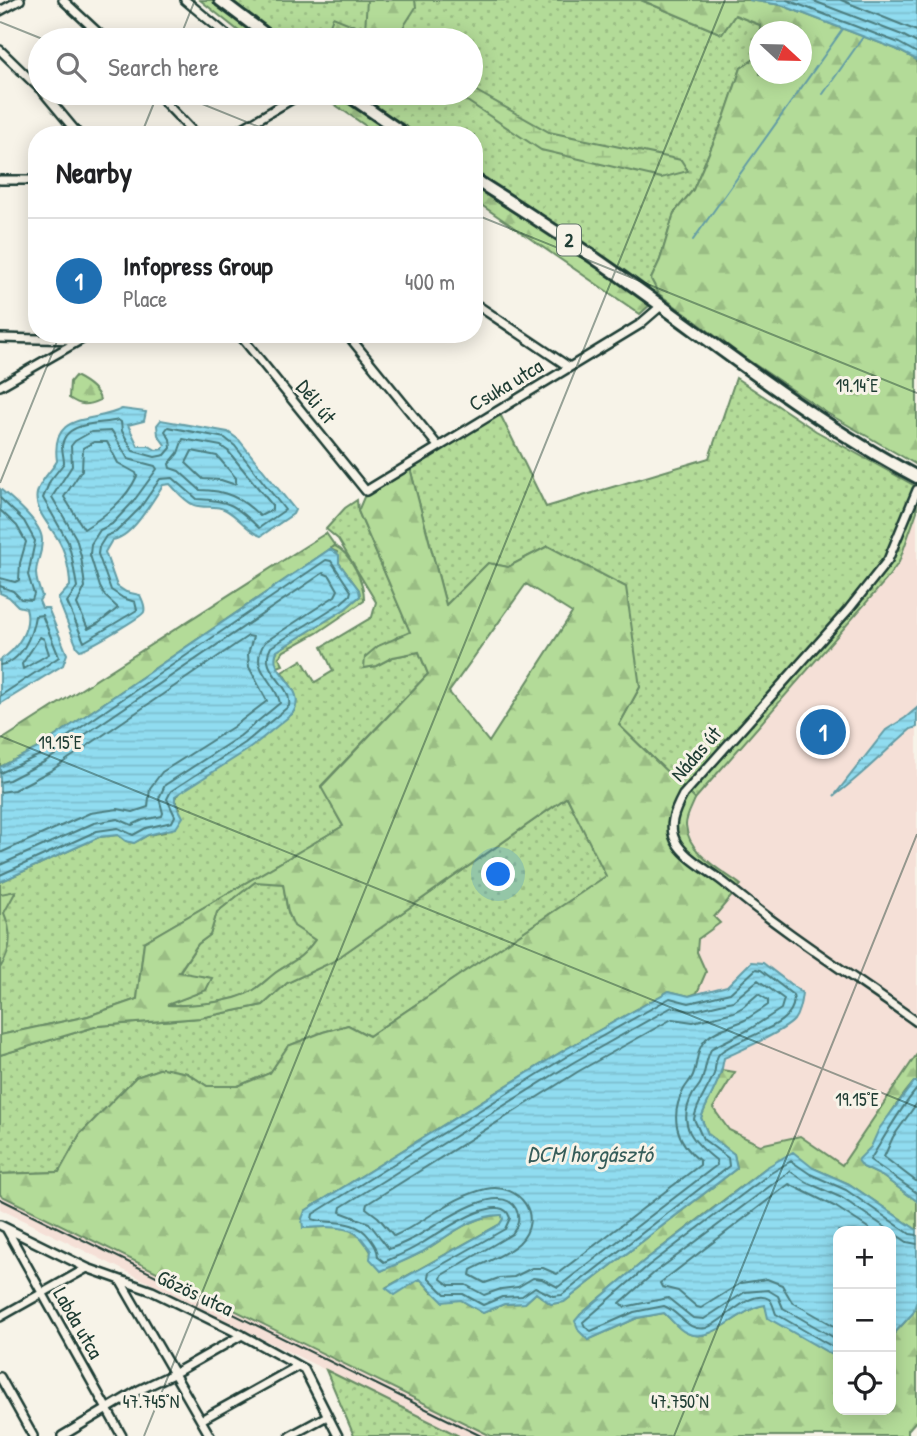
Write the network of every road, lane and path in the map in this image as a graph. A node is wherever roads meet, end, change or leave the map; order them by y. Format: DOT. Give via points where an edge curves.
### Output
graph roads {
  1 [pos="20,0"];
  2 [pos="63,0"];
  3 [pos="185,0"];
  4 [pos="220,0"];
  5 [pos="0,11"];
  6 [pos="93,28"];
  7 [pos="219,28"];
  8 [pos="257,28"];
  9 [pos="0,50"];
  10 [pos="28,77"];
  11 [pos="55,105"];
  12 [pos="167,105"];
  13 [pos="282,105"];
  14 [pos="362,105"];
  15 [pos="72,126"];
  16 [pos="187,126"];
  17 [pos="246,126"];
  18 [pos="393,126"];
  19 [pos="0,180"];
  20 [pos="28,180"];
  21 [pos="483,185"];
  22 [pos="661,306"];
  23 [pos="483,310"];
  24 [pos="0,338"];
  25 [pos="28,338"];
  26 [pos="68,343"];
  27 [pos="246,343"];
  28 [pos="354,343"];
  29 [pos="569,366"];
  30 [pos="0,386"];
  31 [pos="438,446"];
  32 [pos="917,477"];
  33 [pos="917,489"];
  34 [pos="366,491"];
  35 [pos="917,1022"];
  36 [pos="3,1226"];
  37 [pos="87,1268"];
  38 [pos="120,1280"];
  39 [pos="41,1294"];
  40 [pos="0,1317"];
  41 [pos="242,1335"];
  42 [pos="298,1366"];
  43 [pos="175,1373"];
  44 [pos="0,1377"];
  45 [pos="108,1409"];
  46 [pos="327,1416"];
  47 [pos="201,1420"];
  48 [pos="33,1436"];
  49 [pos="62,1436"];
  50 [pos="122,1436"];
  51 [pos="210,1436"];
  52 [pos="290,1436"];
  53 [pos="338,1436"];
  1 -- 5 [label="street"];
  2 -- 6 [label="street"];
  3 -- 7 [label="street"];
  4 -- 8 [label="main road"];
  9 -- 10 [label="street"];
  11 -- 15 [label="street"];
  12 -- 16 [label="street"];
  13 -- 17 [label="street"];
  14 -- 18 [label="main road"];
  19 -- 20 [label="street"];
  21 -- 22 [label="main road, 2"];
  22 -- 29 [label="street, Csuka utca" via="639,325"];
  22 -- 32 [label="main road, 2" via="783,393"];
  23 -- 29 [label="street"];
  24 -- 25 [label="street"];
  26 -- 30 [label="street"];
  27 -- 34 [label="street, Déli út"];
  28 -- 31 [label="street"];
  29 -- 31 [label="street, Csuka utca"];
  31 -- 34 [label="street, Csuka utca"];
  33 -- 35 [label="street, Nádas út" via="888,561 683,795 672,821 678,845 692,858"];
  36 -- 37 [label="street, Gőzös utca"];
  36 -- 39 [label="street, Labda utca"];
  37 -- 38 [label="street, Gőzös utca"];
  37 -- 39 [label="street"];
  38 -- 41 [label="street, Gőzös utca"];
  38 -- 43 [label="street"];
  39 -- 40 [label="street"];
  39 -- 45 [label="street, Labda utca"];
  41 -- 42 [label="street, Gőzös utca"];
  41 -- 43 [label="street"];
  42 -- 46 [label="street, Gőzös utca" via="304,1369"];
  42 -- 47 [label="street"];
  43 -- 45 [label="street"];
  43 -- 47 [label="street"];
  44 -- 48 [label="street"];
  45 -- 49 [label="street"];
  45 -- 50 [label="street, Labda utca"];
  46 -- 52 [label="street"];
  46 -- 53 [label="street, Gőzös utca"];
  47 -- 51 [label="street"];
}
